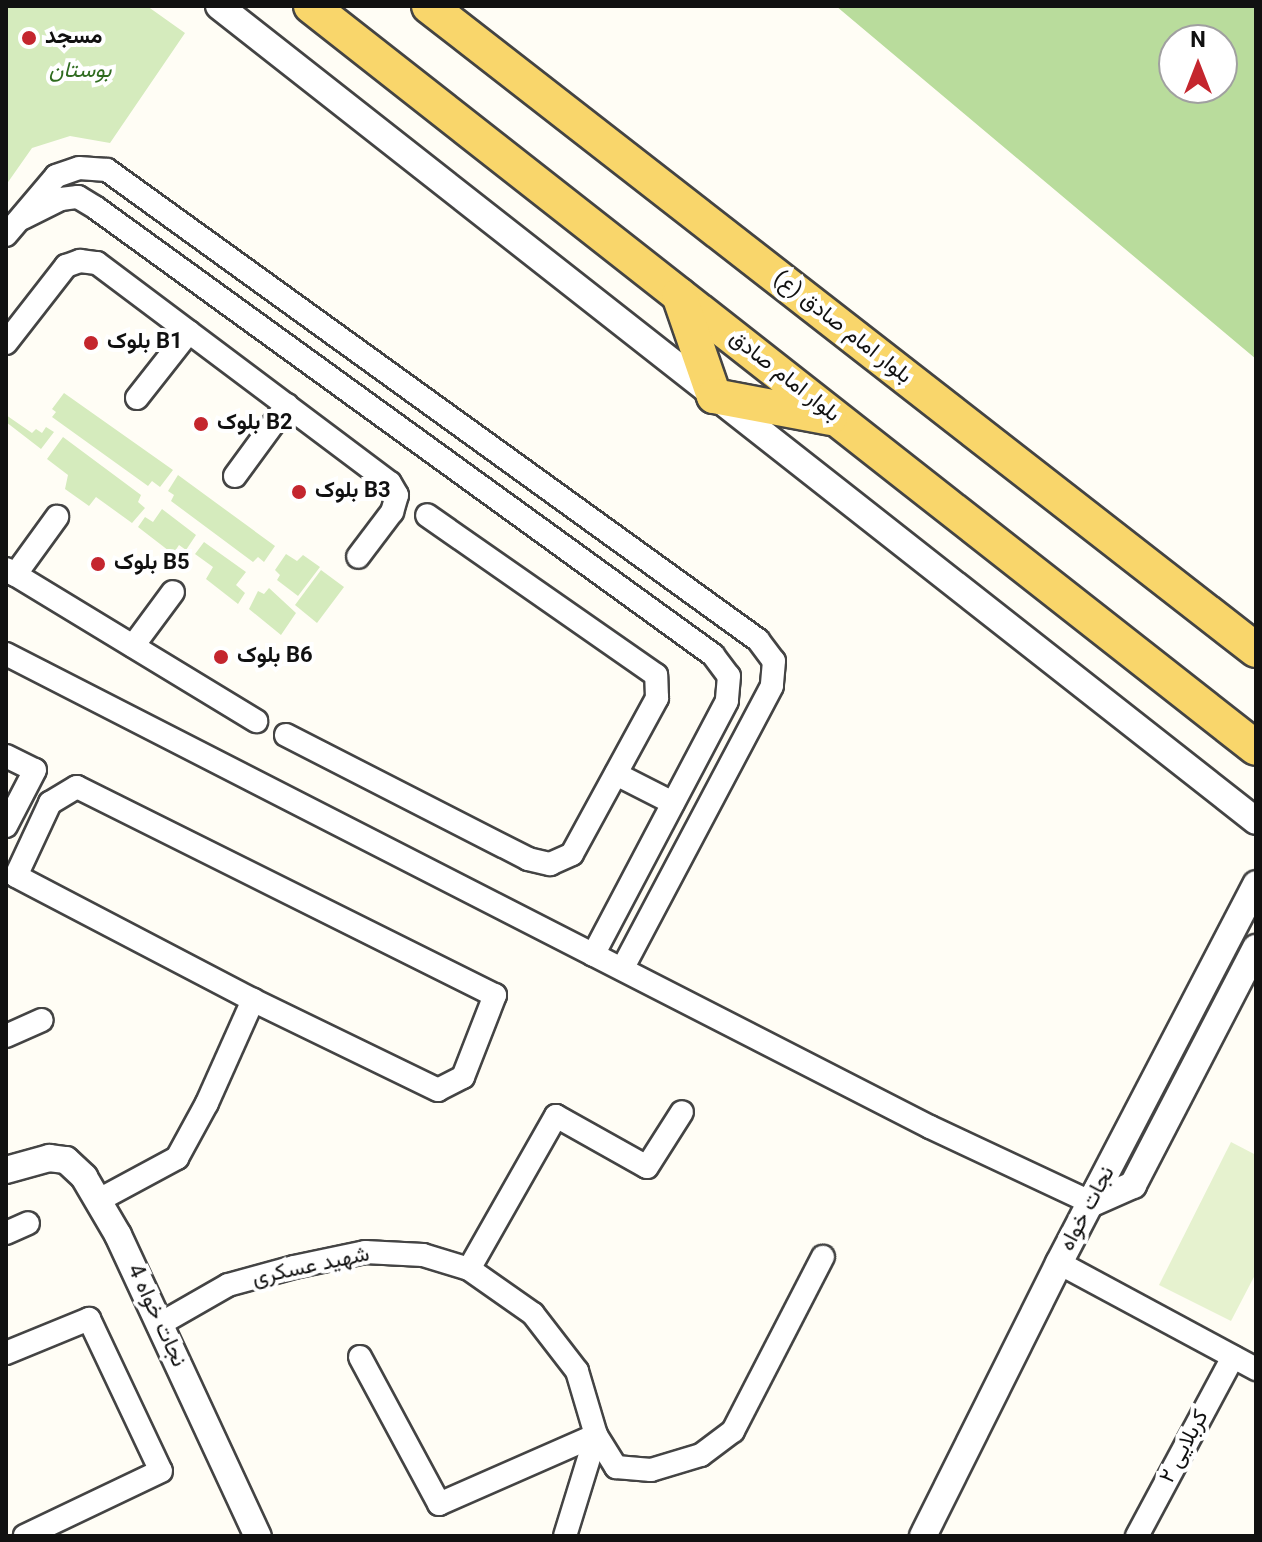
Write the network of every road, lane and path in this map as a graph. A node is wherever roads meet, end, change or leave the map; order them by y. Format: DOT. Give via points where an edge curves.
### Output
graph roads {
  1 [pos="219,6"];
  2 [pos="311,6"];
  3 [pos="429,6"];
  4 [pos="10,229"];
  5 [pos="679,295"];
  6 [pos="189,332"];
  7 [pos="6,343"];
  8 [pos="714,396"];
  9 [pos="137,398"];
  10 [pos="287,405"];
  11 [pos="838,420"];
  12 [pos="235,476"];
  13 [pos="427,515"];
  14 [pos="57,517"];
  15 [pos="358,557"];
  16 [pos="10,572"];
  17 [pos="173,592"];
  18 [pos="133,646"];
  19 [pos="1256,650"];
  20 [pos="6,654"];
  21 [pos="256,721"];
  22 [pos="286,735"];
  23 [pos="1256,748"];
  24 [pos="6,756"];
  25 [pos="616,774"];
  26 [pos="673,803"];
  27 [pos="1256,821"];
  28 [pos="6,826"];
  29 [pos="1256,884"];
  30 [pos="1256,948"];
  31 [pos="593,955"];
  32 [pos="622,969"];
  33 [pos="253,1000"];
  34 [pos="42,1020"];
  35 [pos="6,1036"];
  36 [pos="682,1112"];
  37 [pos="6,1170"];
  38 [pos="99,1200"];
  39 [pos="1092,1203"];
  40 [pos="28,1223"];
  41 [pos="6,1233"];
  42 [pos="823,1257"];
  43 [pos="1059,1263"];
  44 [pos="469,1269"];
  45 [pos="160,1324"];
  46 [pos="6,1353"];
  47 [pos="360,1357"];
  48 [pos="1233,1357"];
  49 [pos="1256,1369"];
  50 [pos="596,1435"];
  51 [pos="25,1536"];
  52 [pos="258,1536"];
  53 [pos="565,1536"];
  54 [pos="923,1536"];
  55 [pos="1137,1536"];
  1 -- 8 [label="street"];
  2 -- 5 [label="main road, بلوار امام صادق"];
  3 -- 19 [label="main road, بلوار امام صادق (ع)"];
  4 -- 26 [label="street" via="61,199 78,197 713,655 729,676 727,701"];
  4 -- 32 [label="street" via="56,176 79,168 107,170 758,640 774,661 772,686"];
  5 -- 8 [label="main road"];
  5 -- 11 [label="main road, بلوار امام صادق"];
  6 -- 7 [label="street" via="97,263 80,261 66,266"];
  6 -- 9 [label="street"];
  6 -- 10 [label="street"];
  8 -- 11 [label="main road"];
  8 -- 27 [label="street"];
  10 -- 12 [label="street"];
  10 -- 15 [label="street" via="390,483 397,495 392,512"];
  11 -- 23 [label="main road, بلوار امام صادق"];
  13 -- 25 [label="street" via="656,675 657,698"];
  14 -- 16 [label="street"];
  16 -- 18 [label="street"];
  17 -- 18 [label="street"];
  18 -- 21 [label="street"];
  20 -- 31 [label="street"];
  22 -- 25 [label="street" via="539,863 563,861 572,854"];
  24 -- 28 [label="street" via="35,770"];
  25 -- 26 [label="street"];
  26 -- 31 [label="street"];
  29 -- 39 [label="street, نجات خواه"];
  30 -- 39 [label="street" via="1133,1185"];
  31 -- 32 [label="street"];
  32 -- 39 [label="street" via="930,1127"];
  33 -- 33 [label="street" via="16,876 50,803 77,787 495,995 463,1077 438,1090"];
  33 -- 38 [label="street" via="177,1158"];
  34 -- 35 [label="street"];
  36 -- 44 [label="street" via="647,1167 556,1116"];
  37 -- 38 [label="street, نجات خواه 4" via="31,1160 66,1160"];
  38 -- 45 [label="street, نجات خواه 4"];
  39 -- 43 [label="street, نجات خواه"];
  40 -- 41 [label="street"];
  42 -- 50 [label="street, شهید عسکری" via="733,1431 701,1455 651,1470 616,1467"];
  43 -- 48 [label="street"];
  43 -- 54 [label="street, نجات خواه"];
  44 -- 45 [label="street, شهید عسکری" via="423,1255 365,1252 228,1285"];
  44 -- 50 [label="street, شهید عسکری" via="542,1325 577,1371"];
  45 -- 52 [label="street, نجات خواه 4"];
  46 -- 51 [label="street" via="89,1319 161,1471"];
  47 -- 50 [label="street" via="439,1504"];
  48 -- 49 [label="street"];
  48 -- 55 [label="street, کربلایی ۲"];
  50 -- 53 [label="street"];
}
